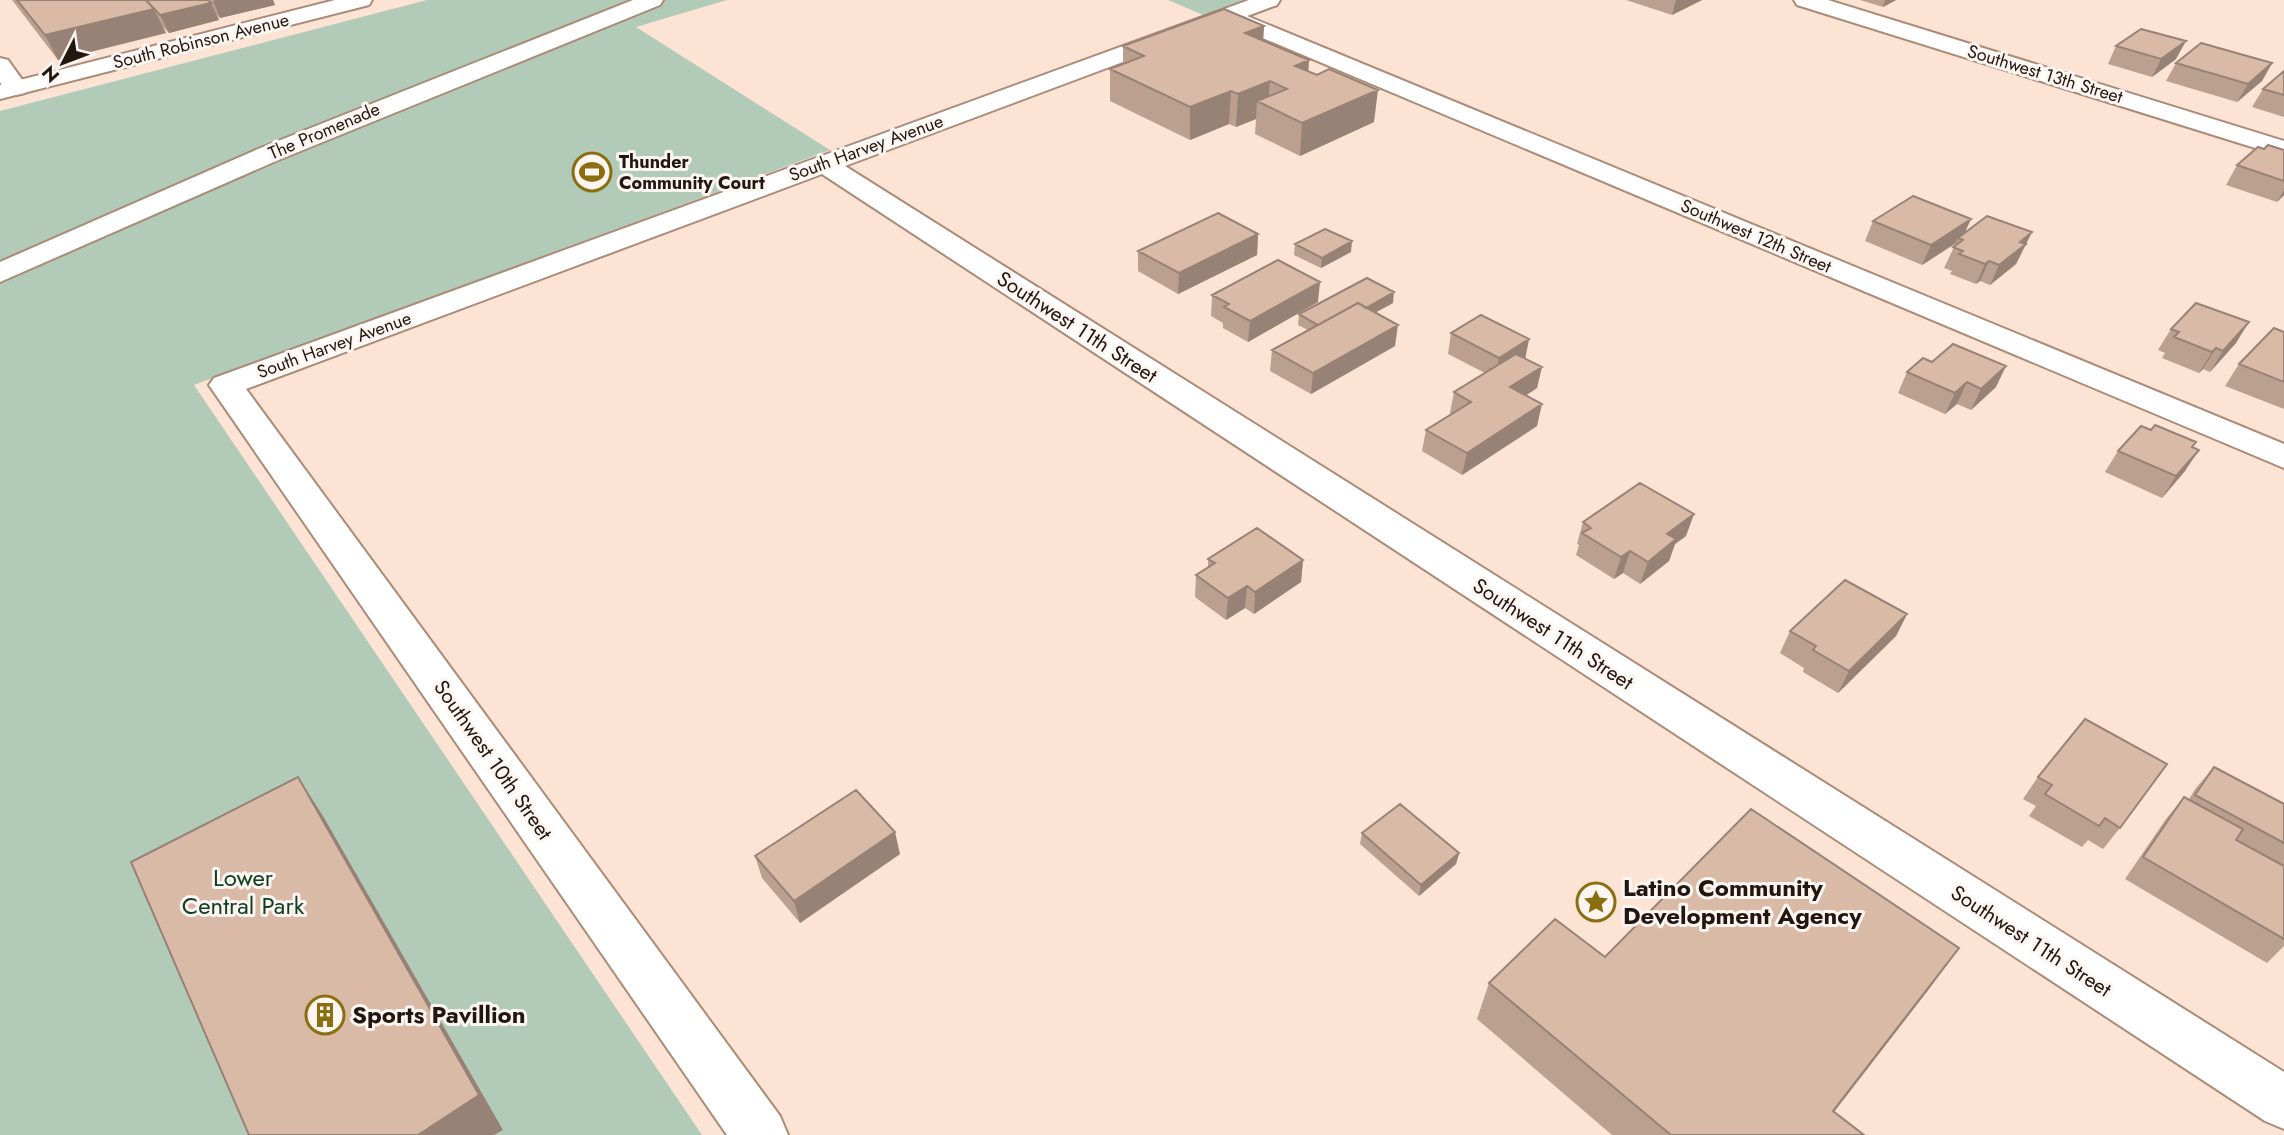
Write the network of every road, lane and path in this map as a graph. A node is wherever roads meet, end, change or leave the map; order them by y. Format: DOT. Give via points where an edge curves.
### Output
graph roads {
  1 [pos="361,0"];
  2 [pos="652,0"];
  3 [pos="1269,0"];
  4 [pos="1805,0"];
  5 [pos="1227,15"];
  6 [pos="0,65"];
  7 [pos="8,90"];
  8 [pos="2284,149"];
  9 [pos="824,164"];
  10 [pos="0,273"];
  11 [pos="226,385"];
  12 [pos="2284,457"];
  13 [pos="2284,1103"];
  14 [pos="760,1135"];
  1 -- 7 [label="street, South Robinson Avenue"];
  2 -- 10 [label="street, The Promenade" via="280,150"];
  3 -- 5 [label="street, South Harvey Avenue"];
  4 -- 8 [label="street, Southwest 13th Street"];
  5 -- 9 [label="street, South Harvey Avenue"];
  5 -- 12 [label="street, Southwest 12th Street"];
  6 -- 7 [label="street"];
  9 -- 11 [label="street, South Harvey Avenue"];
  9 -- 13 [label="street, Southwest 11th Street"];
  11 -- 14 [label="street, Southwest 10th Street"];
}
